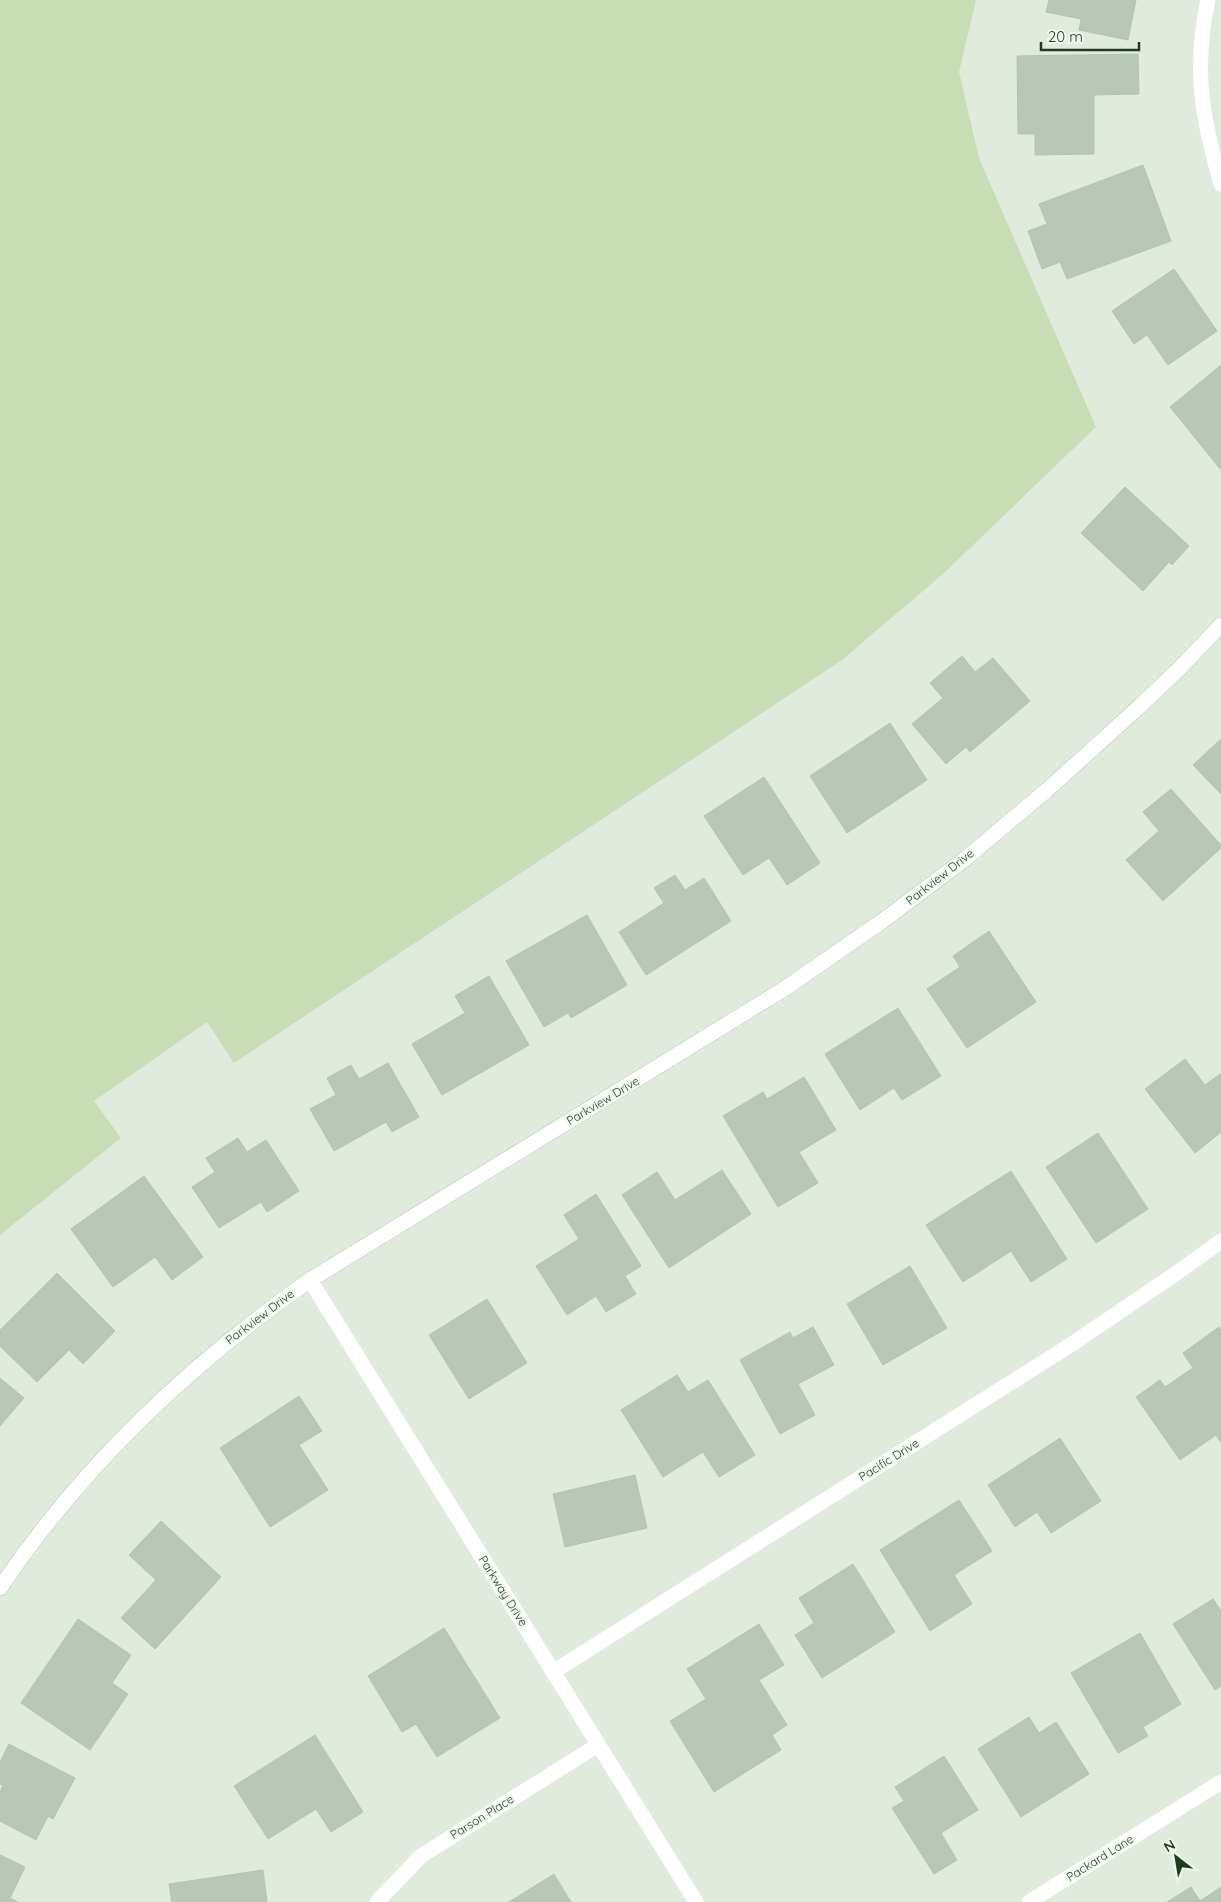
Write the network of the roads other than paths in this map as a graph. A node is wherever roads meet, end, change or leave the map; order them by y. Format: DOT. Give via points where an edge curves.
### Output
graph roads {
  1 [pos="1208,0"];
  2 [pos="1221,184"];
  3 [pos="1221,625"];
  4 [pos="1221,1240"];
  5 [pos="310,1280"];
  6 [pos="0,1588"];
  7 [pos="553,1672"];
  8 [pos="598,1745"];
  9 [pos="1221,1782"];
  10 [pos="377,1902"];
  11 [pos="696,1902"];
  12 [pos="1029,1902"];
  1 -- 2 [label="street" via="1202,36 1200,87 1202,112"];
  3 -- 5 [label="street, Parkview Drive" via="1180,668 1054,784 965,859 881,922 747,1012"];
  4 -- 7 [label="street, Pacific Drive" via="1072,1344"];
  5 -- 6 [label="street, Parkview Drive" via="237,1333 157,1403 66,1500 38,1533"];
  5 -- 7 [label="street, Parkway Drive"];
  7 -- 8 [label="street, Parkway Drive"];
  8 -- 10 [label="street, Parson Place" via="432,1848 410,1866"];
  8 -- 11 [label="street, Parkway Drive"];
  9 -- 12 [label="street, Packard Lane"];
}
